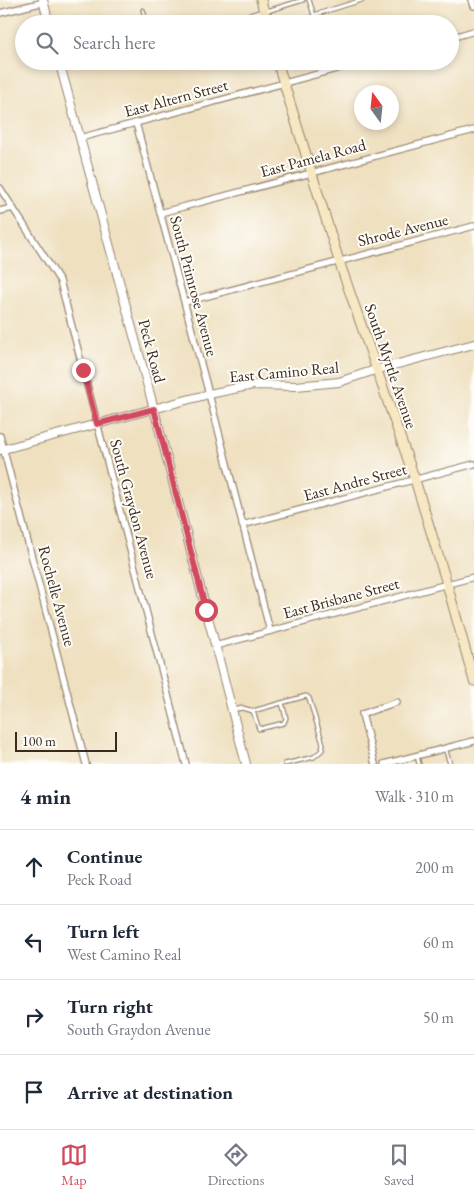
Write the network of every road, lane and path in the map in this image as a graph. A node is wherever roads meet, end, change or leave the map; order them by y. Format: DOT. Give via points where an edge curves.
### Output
graph roads {
  1 [pos="261,0"];
  2 [pos="303,0"];
  3 [pos="309,0"];
  4 [pos="362,0"];
  5 [pos="472,0"];
  6 [pos="43,1"];
  7 [pos="474,6"];
  8 [pos="143,10"];
  9 [pos="264,12"];
  10 [pos="0,13"];
  11 [pos="47,15"];
  12 [pos="144,15"];
  13 [pos="253,15"];
  14 [pos="265,15"];
  15 [pos="314,15"];
  16 [pos="474,31"];
  17 [pos="459,35"];
  18 [pos="62,70"];
  19 [pos="279,70"];
  20 [pos="335,70"];
  21 [pos="283,85"];
  22 [pos="136,123"];
  23 [pos="474,130"];
  24 [pos="80,138"];
  25 [pos="310,174"];
  26 [pos="0,188"];
  27 [pos="13,208"];
  28 [pos="0,211"];
  29 [pos="160,213"];
  30 [pos="474,226"];
  31 [pos="339,261"];
  32 [pos="185,302"];
  33 [pos="474,344"];
  34 [pos="375,370"];
  35 [pos="209,394"];
  36 [pos="154,409"];
  37 [pos="97,424"];
  38 [pos="0,436"];
  39 [pos="2,450"];
  40 [pos="474,464"];
  41 [pos="415,480"];
  42 [pos="242,525"];
  43 [pos="474,577"];
  44 [pos="447,584"];
  45 [pos="270,631"];
  46 [pos="215,646"];
  47 [pos="474,681"];
  48 [pos="397,702"];
  49 [pos="282,703"];
  50 [pos="232,710"];
  51 [pos="253,711"];
  52 [pos="474,741"];
  53 [pos="445,748"];
  54 [pos="417,756"];
  55 [pos="86,764"];
  56 [pos="186,764"];
  57 [pos="246,764"];
  58 [pos="285,764"];
  59 [pos="375,764"];
  60 [pos="384,764"];
  61 [pos="418,764"];
  62 [pos="450,764"];
  1 -- 9 [label="main road"];
  2 -- 9 [label="lane"];
  3 -- 15 [label="lane"];
  4 -- 15 [label="lane"];
  5 -- 7 [label="street"];
  6 -- 10 [label="street"];
  6 -- 11 [label="street"];
  8 -- 12 [label="lane"];
  9 -- 13 [label="street"];
  9 -- 14 [label="main road"];
  16 -- 17 [label="street"];
  18 -- 24 [label="street, Peck Road"];
  19 -- 21 [label="main road, South Myrtle Avenue"];
  20 -- 21 [label="street, East Altern Street"];
  21 -- 22 [label="street, East Altern Street"];
  21 -- 25 [label="main road, South Myrtle Avenue"];
  22 -- 24 [label="street, East Altern Street"];
  22 -- 29 [label="street, South Primrose Avenue"];
  23 -- 25 [label="street, East Pamela Road"];
  24 -- 36 [label="street, Peck Road"];
  25 -- 29 [label="street, East Pamela Road"];
  25 -- 31 [label="main road, South Myrtle Avenue"];
  26 -- 27 [label="street, South Graydon Avenue"];
  27 -- 28 [label="street"];
  27 -- 37 [label="street, South Graydon Avenue" via="60,281"];
  29 -- 32 [label="street, South Primrose Avenue"];
  30 -- 31 [label="street, Shrode Avenue"];
  31 -- 32 [label="street, Shrode Avenue"];
  31 -- 34 [label="main road, South Myrtle Avenue"];
  32 -- 35 [label="street, South Primrose Avenue"];
  33 -- 34 [label="street, East Camino Real"];
  34 -- 35 [label="street, East Camino Real" via="339,382 296,386 262,384"];
  34 -- 41 [label="main road, South Myrtle Avenue"];
  35 -- 36 [label="street, East Camino Real"];
  35 -- 42 [label="street, South Primrose Avenue"];
  36 -- 37 [label="street, East Camino Real"];
  36 -- 46 [label="street, Peck Road"];
  37 -- 39 [label="street, East Camino Real"];
  37 -- 56 [label="street, South Graydon Avenue"];
  38 -- 39 [label="street, Rochelle Avenue"];
  39 -- 55 [label="street, Rochelle Avenue"];
  40 -- 41 [label="street, East Andre Street"];
  41 -- 42 [label="street, East Andre Street"];
  41 -- 44 [label="main road, South Myrtle Avenue"];
  42 -- 45 [label="street, South Primrose Avenue"];
  43 -- 44 [label="street, East Brisbane Street"];
  44 -- 45 [label="street, East Brisbane Street"];
  44 -- 47 [label="main road, South Myrtle Avenue"];
  45 -- 46 [label="street, East Brisbane Street"];
  46 -- 50 [label="street, Peck Road"];
  48 -- 59 [label="street" via="362,714"];
  49 -- 51 [label="lane"];
  49 -- 51 [label="lane" via="286,721 277,725 259,729"];
  49 -- 58 [label="lane" via="306,696 309,698 323,744 322,750 314,756"];
  50 -- 51 [label="lane" via="243,708"];
  50 -- 57 [label="street, Peck Road"];
  52 -- 53 [label="street"];
  53 -- 54 [label="street"];
  53 -- 62 [label="lane"];
  54 -- 60 [label="street"];
  54 -- 61 [label="lane"];
}
